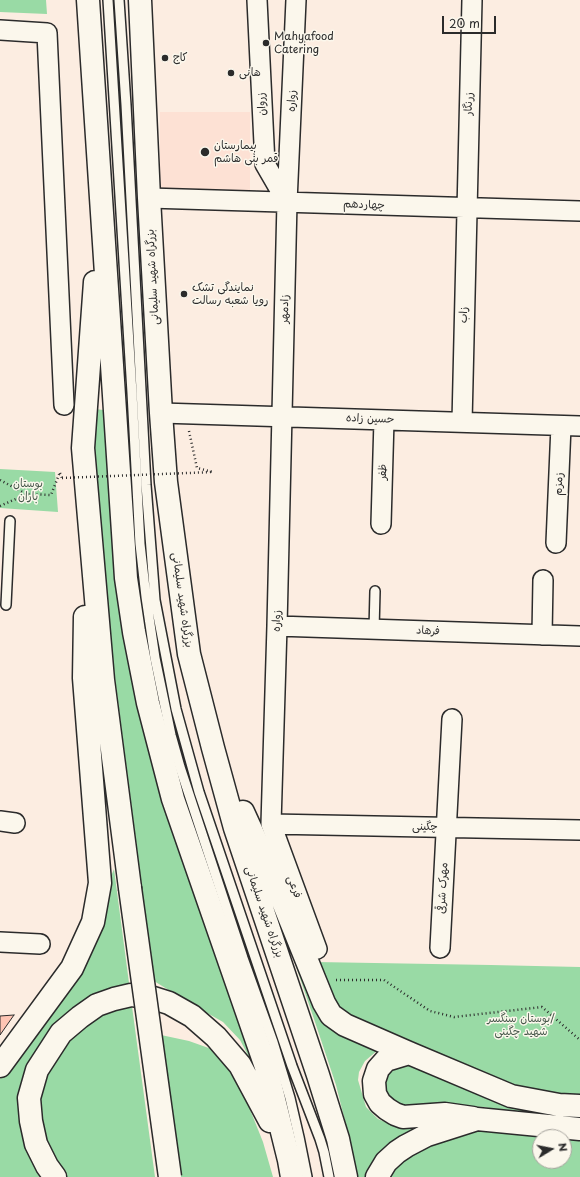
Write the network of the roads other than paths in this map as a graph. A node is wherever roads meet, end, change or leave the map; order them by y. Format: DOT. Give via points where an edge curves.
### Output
graph roads {
  1 [pos="88,0"];
  2 [pos="108,0"];
  3 [pos="120,0"];
  4 [pos="140,0"];
  5 [pos="257,0"];
  6 [pos="296,0"];
  7 [pos="472,0"];
  8 [pos="0,30"];
  9 [pos="149,198"];
  10 [pos="101,202"];
  11 [pos="287,202"];
  12 [pos="467,208"];
  13 [pos="580,211"];
  14 [pos="64,405"];
  15 [pos="161,412"];
  16 [pos="282,417"];
  17 [pos="384,420"];
  18 [pos="462,422"];
  19 [pos="561,426"];
  20 [pos="580,426"];
  21 [pos="88,501"];
  22 [pos="10,521"];
  23 [pos="381,524"];
  24 [pos="556,543"];
  25 [pos="543,580"];
  26 [pos="4,586"];
  27 [pos="375,591"];
  28 [pos="6,605"];
  29 [pos="277,626"];
  30 [pos="374,630"];
  31 [pos="542,634"];
  32 [pos="580,636"];
  33 [pos="452,719"];
  34 [pos="213,748"];
  35 [pos="271,824"];
  36 [pos="447,828"];
  37 [pos="580,830"];
  38 [pos="0,942"];
  39 [pos="40,944"];
  40 [pos="440,948"];
  41 [pos="317,949"];
  42 [pos="409,1053"];
  43 [pos="0,1066"];
  44 [pos="580,1106"];
  45 [pos="477,1119"];
  46 [pos="580,1129"];
  47 [pos="290,1169"];
  48 [pos="55,1177"];
  49 [pos="170,1177"];
  50 [pos="307,1177"];
  51 [pos="329,1177"];
  52 [pos="346,1177"];
  53 [pos="376,1177"];
  1 -- 10 [label="highway"];
  2 -- 50 [label="lane" via="140,544 155,658 180,767 240,951 273,1042 300,1137"];
  3 -- 51 [label="lane" via="146,485 155,600 176,708 199,792 292,1066 320,1139"];
  4 -- 9 [label="highway, بزرگراه شهید سلیمانی"];
  5 -- 11 [label="street, زروان" via="265,164"];
  6 -- 11 [label="street, زواره"];
  7 -- 12 [label="street, زرنگار"];
  8 -- 14 [label="street" via="48,33"];
  9 -- 11 [label="street, چهاردهم"];
  9 -- 15 [label="highway, بزرگراه شهید سلیمانی"];
  10 -- 21 [label="highway" via="83,448"];
  10 -- 47 [label="highway" via="126,578 141,671 173,799 266,1067"];
  11 -- 12 [label="street, چهاردهم"];
  11 -- 16 [label="street, زادمهر"];
  12 -- 13 [label="street, چهاردهم"];
  12 -- 18 [label="street, زاب"];
  15 -- 16 [label="street, حسین زاده"];
  15 -- 34 [label="highway, بزرگراه شهید سلیمانی" via="166,482 189,654"];
  16 -- 17 [label="street, حسین زاده"];
  16 -- 29 [label="street, زواره"];
  17 -- 18 [label="street, حسین زاده"];
  17 -- 23 [label="street, ظفر"];
  18 -- 19 [label="street, حسین زاده"];
  19 -- 20 [label="street, حسین زاده"];
  19 -- 24 [label="street, زمزم"];
  21 -- 43 [label="highway" via="84,678 100,883 93,922 72,968"];
  21 -- 49 [label="highway, bridge" via="102,680"];
  22 -- 26 [label="lane"];
  25 -- 31 [label="street"];
  26 -- 28 [label="lane"];
  27 -- 30 [label="lane"];
  29 -- 30 [label="street, فرهاد"];
  29 -- 35 [label="street, زواره"];
  30 -- 31 [label="street, فرهاد"];
  31 -- 32 [label="street, فرهاد"];
  33 -- 36 [label="street"];
  34 -- 42 [label="highway" via="275,882 331,1015 345,1025"];
  34 -- 52 [label="highway, بزرگراه شهید سلیمانی" via="235,828 338,1139"];
  35 -- 36 [label="street, چگینی"];
  35 -- 41 [label="street, فرعی"];
  36 -- 37 [label="street, چگینی"];
  36 -- 40 [label="street, مهرک شرقی"];
  38 -- 39 [label="street"];
  42 -- 44 [label="highway" via="511,1096 559,1105"];
  42 -- 45 [label="highway" via="386,1060 378,1069 374,1081 375,1094 380,1103 403,1117 445,1114"];
  45 -- 46 [label="highway"];
  45 -- 53 [label="highway" via="427,1135 406,1146 386,1162"];
  47 -- 48 [label="highway" via="256,1093 240,1065 216,1036 192,1016 169,1003 131,995 97,1005 80,1017 61,1033 37,1070 29,1098 31,1121 36,1144"];
}
